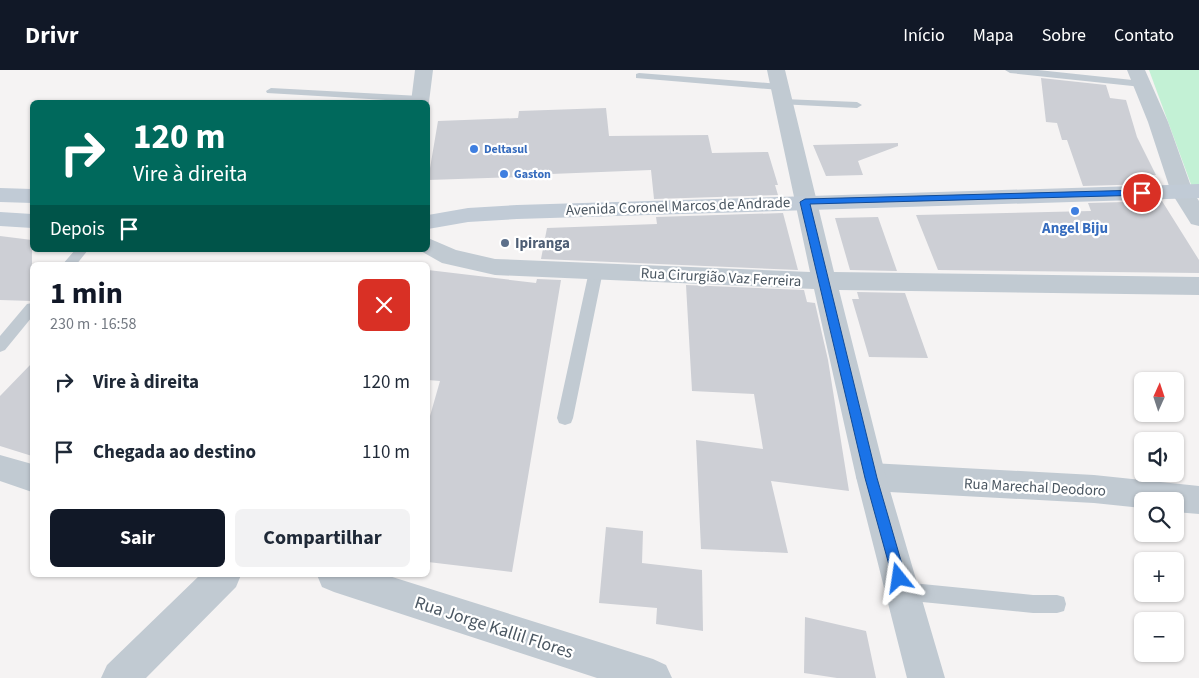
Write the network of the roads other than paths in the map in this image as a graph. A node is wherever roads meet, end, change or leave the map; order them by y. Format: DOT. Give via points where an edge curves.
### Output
graph roads {
  1 [pos="424,70"];
  2 [pos="1010,70"];
  3 [pos="639,76"];
  4 [pos="1139,77"];
  5 [pos="780,86"];
  6 [pos="271,91"];
  7 [pos="405,100"];
  8 [pos="420,100"];
  9 [pos="858,105"];
  10 [pos="1190,191"];
  11 [pos="0,195"];
  12 [pos="30,196"];
  13 [pos="805,202"];
  14 [pos="0,219"];
  15 [pos="1199,219"];
  16 [pos="30,221"];
  17 [pos="430,222"];
  18 [pos="430,247"];
  19 [pos="80,252"];
  20 [pos="72,262"];
  21 [pos="596,271"];
  22 [pos="825,281"];
  23 [pos="1199,286"];
  24 [pos="30,310"];
  25 [pos="0,346"];
  26 [pos="565,418"];
  27 [pos="0,468"];
  28 [pos="30,477"];
  29 [pos="871,478"];
  30 [pos="1199,500"];
  31 [pos="222,577"];
  32 [pos="340,577"];
  33 [pos="902,591"];
  34 [pos="1057,604"];
  35 [pos="120,678"];
  36 [pos="653,678"];
  37 [pos="926,678"];
  1 -- 8 [label="street"];
  2 -- 4 [label="lane"];
  3 -- 5 [label="lane"];
  4 -- 10 [label="street"];
  5 -- 9 [label="lane"];
  5 -- 13 [label="street"];
  6 -- 7 [label="lane"];
  10 -- 13 [label="main road, Avenida Coronel Marcos de Andrade"];
  10 -- 15 [label="street"];
  11 -- 12 [label="main road"];
  13 -- 17 [label="main road, Avenida Coronel Marcos de Andrade" via="517,212"];
  13 -- 22 [label="street"];
  14 -- 16 [label="main road"];
  18 -- 21 [label="street, Rua Cirurgião Vaz Ferreira" via="450,257 495,267"];
  19 -- 20 [label="lane"];
  21 -- 22 [label="street, Rua Cirurgião Vaz Ferreira"];
  21 -- 26 [label="lane"];
  22 -- 23 [label="street, Rua Cirurgião Vaz Ferreira"];
  22 -- 29 [label="street"];
  24 -- 25 [label="lane"];
  27 -- 28 [label="street"];
  29 -- 30 [label="street, Rua Marechal Deodoro" via="1094,490"];
  29 -- 33 [label="street"];
  31 -- 35 [label="street"];
  32 -- 36 [label="street, Rua Jorge Kallil Flores"];
  33 -- 34 [label="lane"];
  33 -- 37 [label="street"];
}
